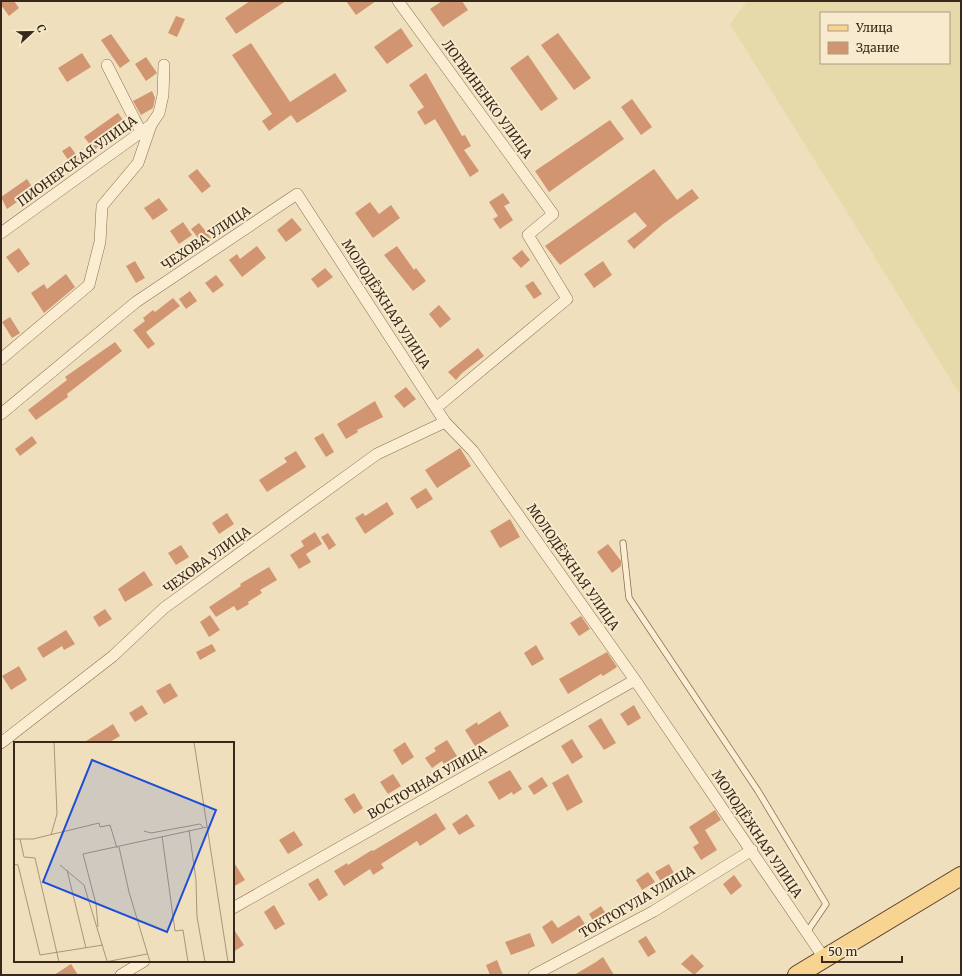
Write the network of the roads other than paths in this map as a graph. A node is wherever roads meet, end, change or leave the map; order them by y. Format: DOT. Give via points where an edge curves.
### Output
graph roads {
  1 [pos="398,1"];
  2 [pos="107,65"];
  3 [pos="164,65"];
  4 [pos="151,126"];
  5 [pos="141,132"];
  6 [pos="298,194"];
  7 [pos="1,233"];
  8 [pos="1,359"];
  9 [pos="436,408"];
  10 [pos="1,414"];
  11 [pos="445,422"];
  12 [pos="623,543"];
  13 [pos="635,680"];
  14 [pos="1,743"];
  15 [pos="752,850"];
  16 [pos="961,876"];
  17 [pos="234,907"];
  18 [pos="807,932"];
  19 [pos="824,958"];
  20 [pos="142,962"];
  21 [pos="121,975"];
  22 [pos="534,975"];
  23 [pos="797,975"];
  1 -- 9 [label="street, ЛОГВИНЕНКО УЛИЦА" via="553,214 528,235 567,299"];
  2 -- 5 [label="street"];
  3 -- 4 [label="street" via="163,95 159,113"];
  4 -- 5 [label="street, ПИОНЕРСКАЯ УЛИЦА"];
  4 -- 8 [label="street" via="138,163 102,206 100,242 89,285"];
  5 -- 7 [label="street, ПИОНЕРСКАЯ УЛИЦА"];
  6 -- 9 [label="street, МОЛОДЁЖНАЯ УЛИЦА"];
  6 -- 10 [label="street, ЧЕХОВА УЛИЦА" via="136,302"];
  9 -- 11 [label="street, МОЛОДЁЖНАЯ УЛИЦА"];
  11 -- 13 [label="street, МОЛОДЁЖНАЯ УЛИЦА" via="473,452"];
  11 -- 14 [label="street, ЧЕХОВА УЛИЦА" via="377,454 171,603 113,656"];
  12 -- 18 [label="lane" via="629,598 758,791 826,904"];
  13 -- 15 [label="street, МОЛОДЁЖНАЯ УЛИЦА"];
  13 -- 17 [label="street, ВОСТОЧНАЯ УЛИЦА"];
  15 -- 18 [label="street, МОЛОДЁЖНАЯ УЛИЦА"];
  15 -- 22 [label="street, ТОКТОГУЛА УЛИЦА" via="654,911"];
  16 -- 19 [label="main road"];
  18 -- 19 [label="street, МОЛОДЁЖНАЯ УЛИЦА"];
  19 -- 23 [label="main road"];
  20 -- 21 [label="street"];
}
